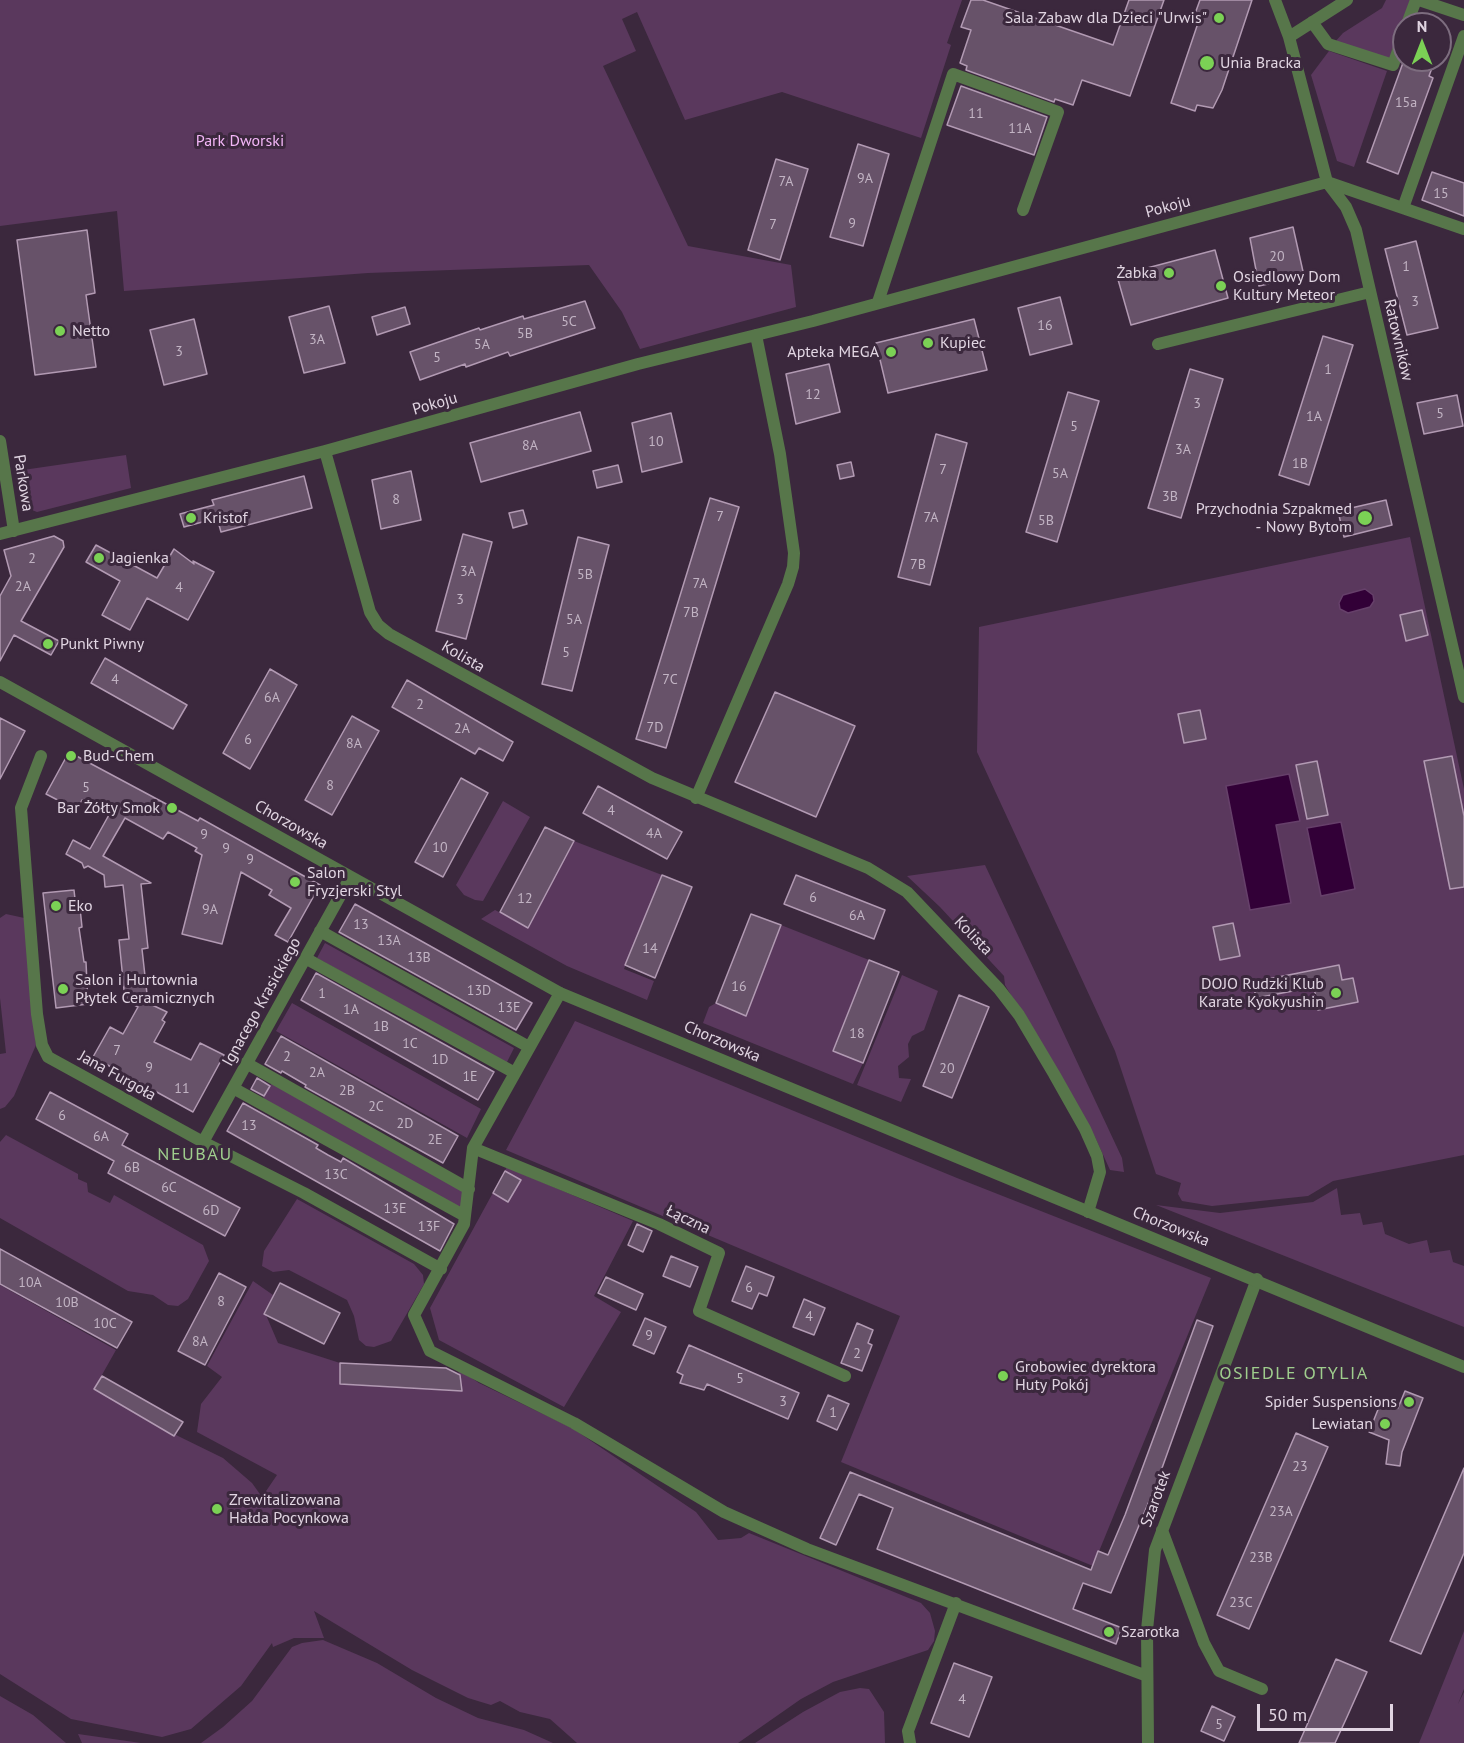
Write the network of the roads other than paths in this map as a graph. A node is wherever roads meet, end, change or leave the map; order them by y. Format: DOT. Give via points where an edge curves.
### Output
graph roads {
  1 [pos="1275,0"];
  2 [pos="1347,0"];
  3 [pos="1418,0"];
  4 [pos="1464,15"];
  5 [pos="1312,22"];
  6 [pos="1464,36"];
  7 [pos="1289,38"];
  8 [pos="1392,65"];
  9 [pos="1327,182"];
  10 [pos="1403,208"];
  11 [pos="1023,210"];
  12 [pos="1464,229"];
  13 [pos="1370,292"];
  14 [pos="878,302"];
  15 [pos="756,335"];
  16 [pos="1158,344"];
  17 [pos="0,441"];
  18 [pos="325,451"];
  19 [pos="14,531"];
  20 [pos="0,534"];
  21 [pos="0,682"];
  22 [pos="1464,696"];
  23 [pos="41,756"];
  24 [pos="696,798"];
  25 [pos="350,878"];
  26 [pos="320,931"];
  27 [pos="305,958"];
  28 [pos="560,993"];
  29 [pos="529,1047"];
  30 [pos="246,1063"];
  31 [pos="515,1073"];
  32 [pos="232,1088"];
  33 [pos="203,1142"];
  34 [pos="473,1148"];
  35 [pos="469,1189"];
  36 [pos="1088,1212"];
  37 [pos="465,1216"];
  38 [pos="441,1269"];
  39 [pos="1257,1279"];
  40 [pos="1464,1367"];
  41 [pos="845,1376"];
  42 [pos="1162,1530"];
  43 [pos="956,1604"];
  44 [pos="1147,1676"];
  45 [pos="1262,1689"];
  46 [pos="910,1743"];
  47 [pos="1148,1743"];
  1 -- 7 [label="street, Ratowników"];
  2 -- 5 [label="street"];
  3 -- 4 [label="street"];
  5 -- 7 [label="street"];
  5 -- 8 [label="street" via="1328,45"];
  6 -- 10 [label="street"];
  7 -- 9 [label="street, Ratowników"];
  9 -- 10 [label="street"];
  9 -- 13 [label="street, Ratowników" via="1346,207 1356,230"];
  9 -- 14 [label="street, Pokoju"];
  10 -- 12 [label="street"];
  11 -- 14 [label="street" via="1058,112 953,74"];
  13 -- 16 [label="street"];
  13 -- 22 [label="street, Ratowników"];
  14 -- 15 [label="street, Pokoju"];
  15 -- 18 [label="street, Pokoju"];
  15 -- 24 [label="street" via="781,464 793,567"];
  17 -- 19 [label="street, Parkowa"];
  18 -- 19 [label="street, Pokoju"];
  18 -- 24 [label="street, Kolista" via="370,612 378,625 507,701"];
  19 -- 20 [label="street, Pokoju"];
  21 -- 25 [label="street, Chorzowska"];
  23 -- 33 [label="street, Jana Furgoła" via="21,808 42,1045 48,1057"];
  24 -- 36 [label="street, Kolista" via="884,876 907,892 968,954 1019,1015 1085,1128 1100,1172"];
  25 -- 26 [label="street, Ignacego Krasickiego"];
  25 -- 28 [label="street, Chorzowska"];
  26 -- 27 [label="street, Ignacego Krasickiego"];
  26 -- 29 [label="street"];
  27 -- 30 [label="street, Ignacego Krasickiego"];
  27 -- 31 [label="street"];
  28 -- 29 [label="street"];
  28 -- 36 [label="street, Chorzowska"];
  29 -- 31 [label="street"];
  30 -- 32 [label="street, Ignacego Krasickiego"];
  30 -- 35 [label="street"];
  31 -- 34 [label="street"];
  32 -- 33 [label="street, Ignacego Krasickiego"];
  32 -- 37 [label="street"];
  33 -- 38 [label="street, Jana Furgoła"];
  34 -- 35 [label="street"];
  34 -- 41 [label="street, Łączna" via="659,1224 719,1253 699,1311"];
  35 -- 37 [label="street"];
  36 -- 39 [label="street, Chorzowska"];
  37 -- 38 [label="street"];
  38 -- 43 [label="street" via="414,1315 430,1351 574,1423 724,1512 807,1549"];
  39 -- 40 [label="street, Chorzowska"];
  39 -- 42 [label="street, Szarotek"];
  42 -- 44 [label="street, Szarotek" via="1154,1562 1147,1630"];
  42 -- 45 [label="street" via="1204,1643 1219,1671"];
  43 -- 44 [label="street"];
  43 -- 46 [label="street" via="908,1731"];
  44 -- 47 [label="street, Szarotek"];
}
